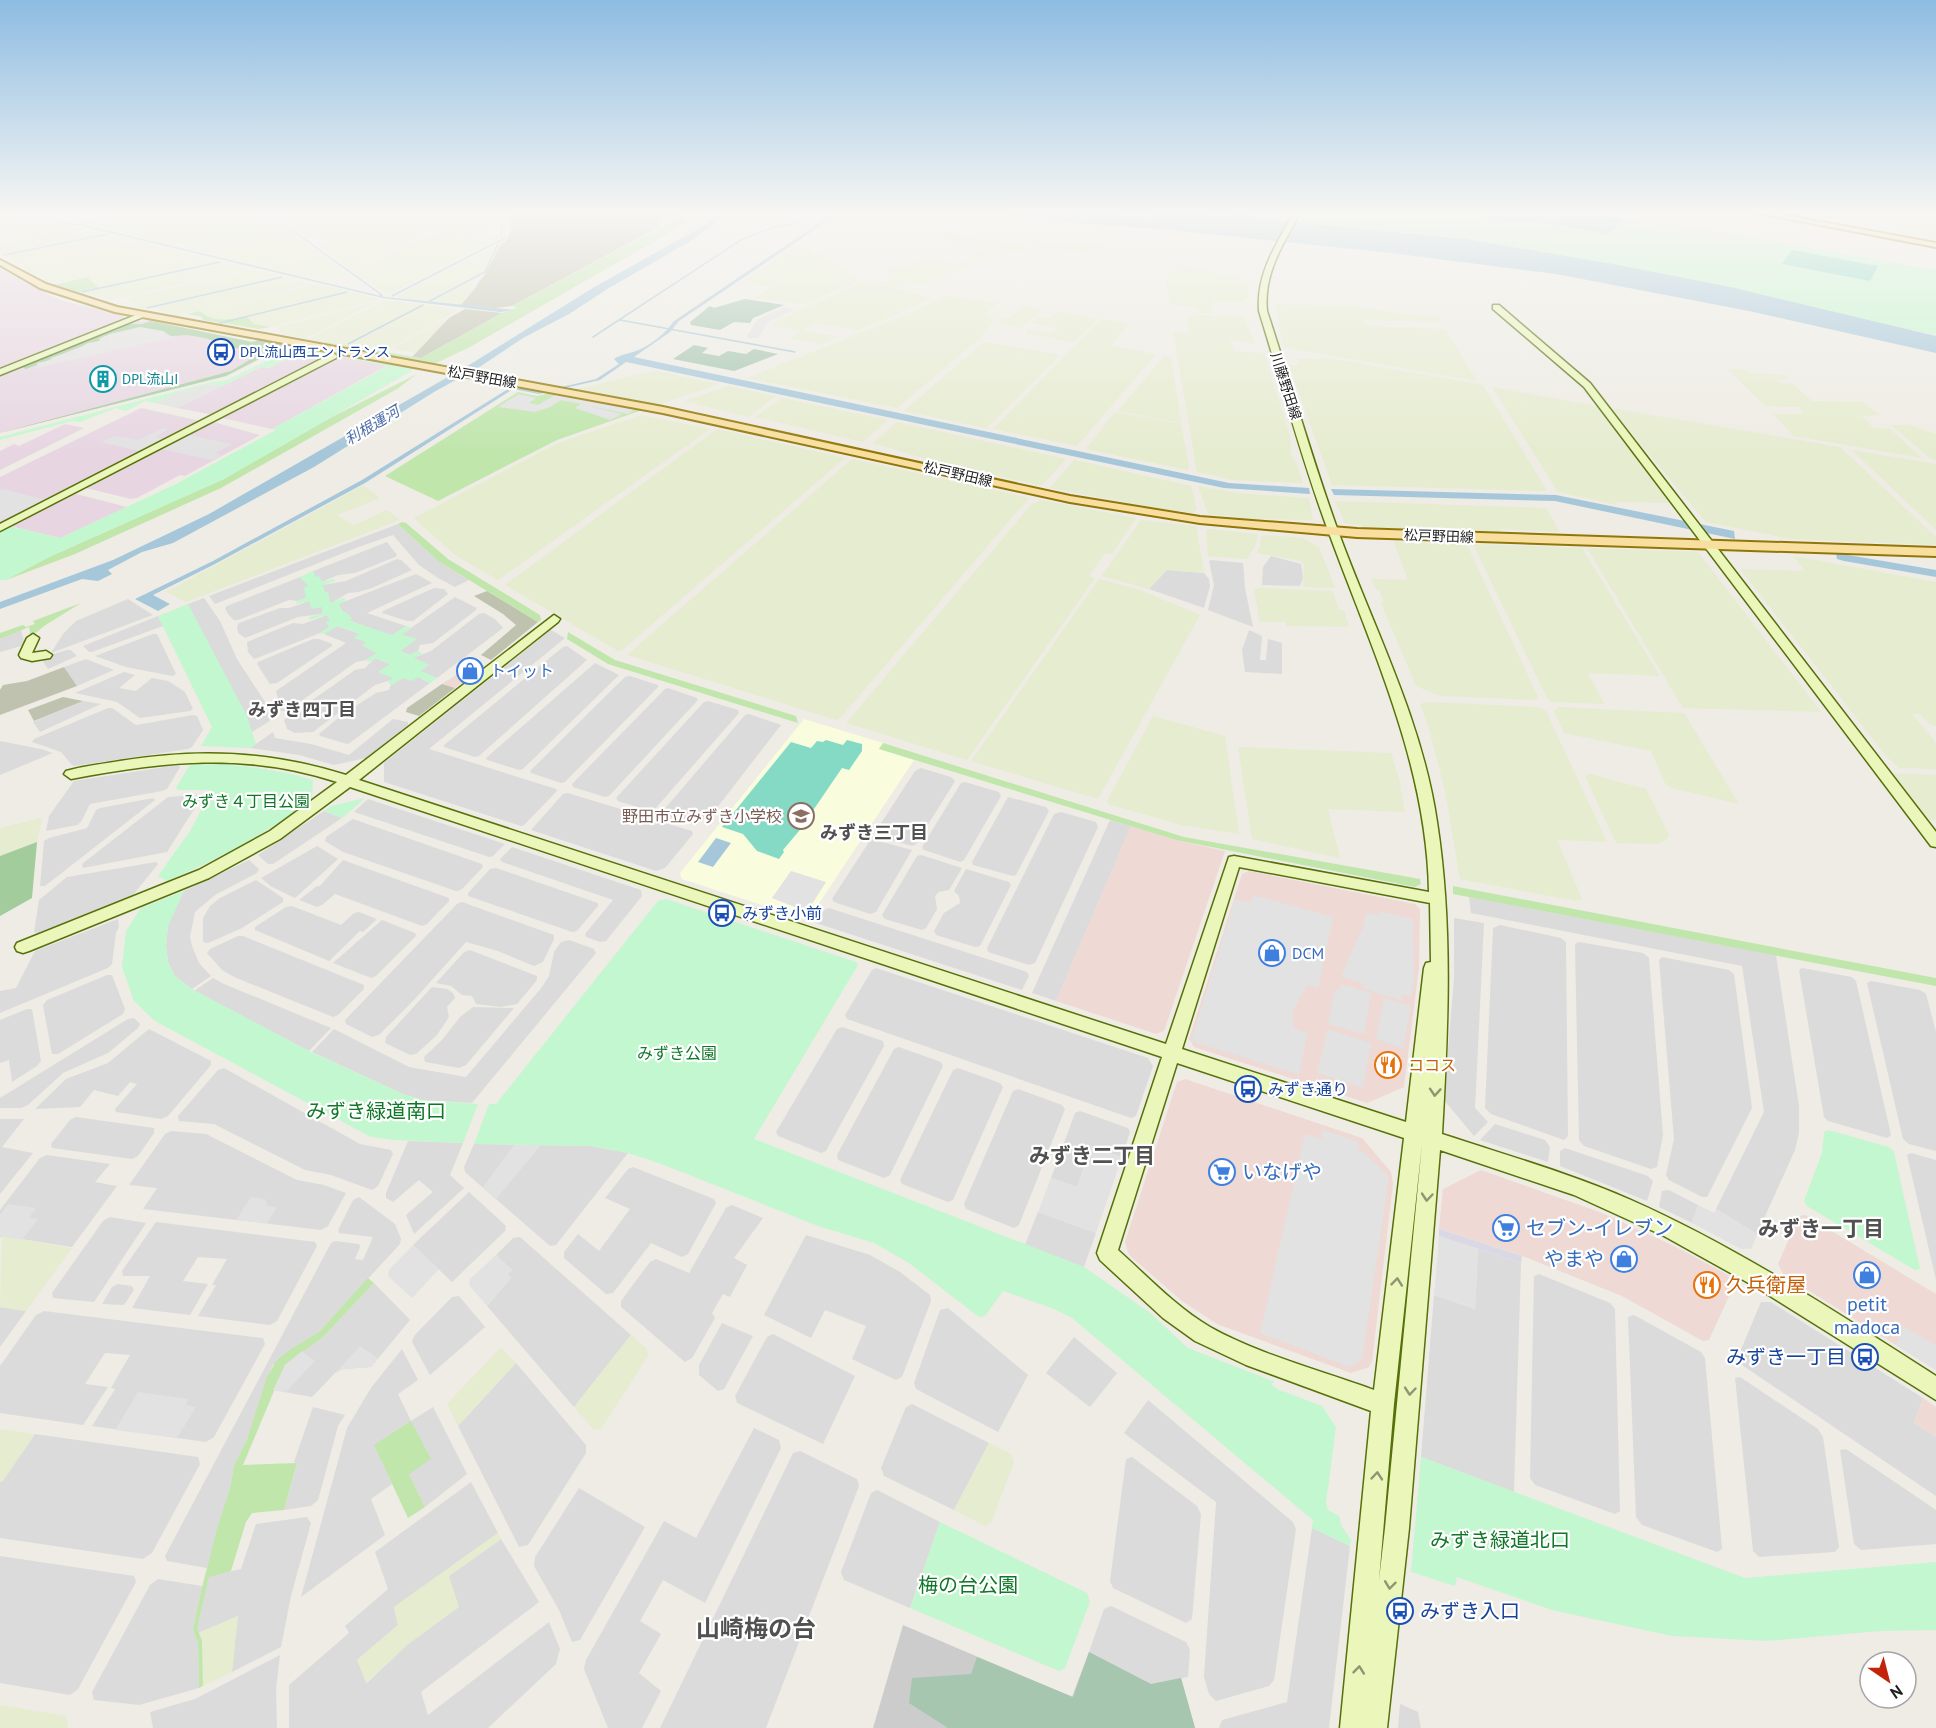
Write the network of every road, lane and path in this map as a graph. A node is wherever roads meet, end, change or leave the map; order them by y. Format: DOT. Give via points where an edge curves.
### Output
graph roads {
  1 [pos="57,292"];
  2 [pos="1262,292"];
  3 [pos="1496,307"];
  4 [pos="144,315"];
  5 [pos="333,356"];
  6 [pos="0,372"];
  7 [pos="0,528"];
  8 [pos="1333,531"];
  9 [pos="1709,545"];
  10 [pos="1936,552"];
  11 [pos="554,619"];
  12 [pos="33,638"];
  13 [pos="46,655"];
  14 [pos="71,774"];
  15 [pos="349,781"];
  16 [pos="1936,842"];
  17 [pos="1438,899"];
  18 [pos="23,947"];
  19 [pos="1171,1053"];
  20 [pos="1423,1136"];
  21 [pos="1936,1389"];
  22 [pos="1383,1404"];
  23 [pos="1353,1728"];
  24 [pos="1374,1728"];
  1 -- 4 [label="main road, 松戸野田線"];
  2 -- 8 [label="street, 川藤野田線" via="1261,304"];
  3 -- 9 [label="street" via="1587,385"];
  4 -- 6 [label="street"];
  4 -- 8 [label="main road, 松戸野田線" via="663,410 1132,511"];
  5 -- 7 [label="street"];
  8 -- 9 [label="main road, 松戸野田線"];
  8 -- 17 [label="street, 川藤野田線" via="1392,680 1417,758 1430,821"];
  9 -- 10 [label="main road, 松戸野田線"];
  9 -- 16 [label="street"];
  11 -- 15 [label="street"];
  12 -- 13 [label="street" via="25,655"];
  14 -- 15 [label="street" via="149,760 210,756 277,760"];
  15 -- 18 [label="street" via="285,828 226,863"];
  15 -- 19 [label="street"];
  17 -- 19 [label="street" via="1234,861"];
  17 -- 20 [label="street, 川藤野田線" via="1440,1013"];
  19 -- 20 [label="street"];
  19 -- 22 [label="street" via="1107,1253 1170,1311 1202,1334"];
  20 -- 21 [label="street" via="1577,1187 1660,1223 1740,1265"];
  22 -- 20 [label="street, one-way"];
  20 -- 24 [label="street, one-way" via="1397,1528"];
  23 -- 22 [label="street, one-way"];
}
